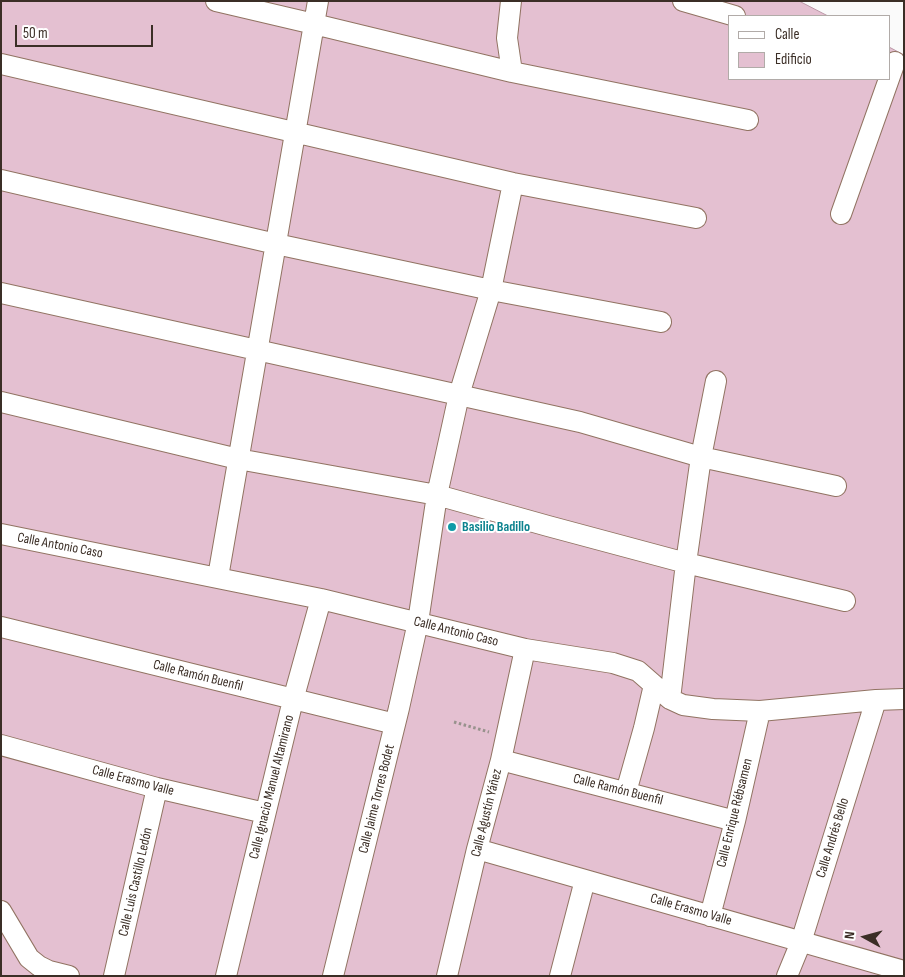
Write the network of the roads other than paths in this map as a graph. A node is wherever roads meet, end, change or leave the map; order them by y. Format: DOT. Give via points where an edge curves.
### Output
graph roads {
  1 [pos="216,1"];
  2 [pos="318,1"];
  3 [pos="511,1"];
  4 [pos="683,1"];
  5 [pos="732,15"];
  6 [pos="314,24"];
  7 [pos="896,62"];
  8 [pos="1,64"];
  9 [pos="512,72"];
  10 [pos="890,79"];
  11 [pos="889,80"];
  12 [pos="748,120"];
  13 [pos="295,132"];
  14 [pos="1,180"];
  15 [pos="513,183"];
  16 [pos="841,214"];
  17 [pos="696,218"];
  18 [pos="276,244"];
  19 [pos="491,290"];
  20 [pos="1,293"];
  21 [pos="660,322"];
  22 [pos="257,350"];
  23 [pos="716,381"];
  24 [pos="459,395"];
  25 [pos="1,402"];
  26 [pos="701,457"];
  27 [pos="238,459"];
  28 [pos="836,486"];
  29 [pos="438,495"];
  30 [pos="1,534"];
  31 [pos="686,563"];
  32 [pos="218,577"];
  33 [pos="321,599"];
  34 [pos="845,601"];
  35 [pos="418,622"];
  36 [pos="1,627"];
  37 [pos="525,649"];
  38 [pos="654,685"];
  39 [pos="670,699"];
  40 [pos="904,699"];
  41 [pos="293,700"];
  42 [pos="876,700"];
  43 [pos="760,711"];
  44 [pos="395,724"];
  45 [pos="1,745"];
  46 [pos="501,760"];
  47 [pos="157,788"];
  48 [pos="626,792"];
  49 [pos="265,813"];
  50 [pos="734,821"];
  51 [pos="477,849"];
  52 [pos="585,880"];
  53 [pos="1,911"];
  54 [pos="710,916"];
  55 [pos="801,942"];
  56 [pos="903,971"];
  57 [pos="69,976"];
  58 [pos="114,976"];
  59 [pos="226,976"];
  60 [pos="333,976"];
  61 [pos="447,976"];
  62 [pos="560,976"];
  63 [pos="787,976"];
  1 -- 6 [label="street"];
  2 -- 6 [label="street"];
  3 -- 9 [label="street" via="507,38"];
  4 -- 5 [label="street"];
  6 -- 9 [label="street"];
  6 -- 13 [label="street"];
  7 -- 10 [label="street"];
  8 -- 13 [label="street"];
  9 -- 12 [label="street"];
  11 -- 16 [label="street"];
  13 -- 15 [label="street"];
  13 -- 18 [label="street"];
  14 -- 18 [label="street"];
  15 -- 17 [label="street"];
  15 -- 19 [label="street, Calle Jaime Torres Bodet"];
  18 -- 19 [label="street"];
  18 -- 22 [label="street"];
  19 -- 21 [label="street"];
  19 -- 24 [label="street, Calle Jaime Torres Bodet"];
  20 -- 22 [label="street"];
  22 -- 24 [label="street"];
  22 -- 27 [label="street"];
  23 -- 26 [label="street"];
  24 -- 26 [label="street" via="580,422"];
  24 -- 29 [label="street, Calle Jaime Torres Bodet"];
  25 -- 27 [label="street"];
  26 -- 28 [label="street"];
  26 -- 31 [label="street"];
  27 -- 29 [label="street"];
  27 -- 32 [label="street"];
  29 -- 31 [label="street"];
  29 -- 35 [label="street, Calle Jaime Torres Bodet"];
  30 -- 32 [label="street, Calle Antonio Caso"];
  31 -- 34 [label="street"];
  31 -- 39 [label="street"];
  32 -- 33 [label="street, Calle Antonio Caso"];
  33 -- 35 [label="street, Calle Antonio Caso"];
  33 -- 41 [label="street, Calle Ignacio Manuel Altamirano"];
  35 -- 37 [label="street, Calle Antonio Caso"];
  35 -- 44 [label="street, Calle Jaime Torres Bodet"];
  36 -- 41 [label="street, Calle Ramón Buenfil"];
  37 -- 38 [label="street, Calle Antonio Caso" via="613,663 638,671"];
  37 -- 46 [label="street, Calle Agustín Yáñez"];
  38 -- 39 [label="street, Calle Antonio Caso"];
  38 -- 48 [label="street"];
  39 -- 43 [label="street, Calle Antonio Caso" via="683,705 713,709"];
  40 -- 42 [label="street, Calle Antonio Caso"];
  41 -- 44 [label="street, Calle Ramón Buenfil"];
  41 -- 49 [label="street, Calle Ignacio Manuel Altamirano"];
  42 -- 43 [label="street, Calle Antonio Caso"];
  42 -- 55 [label="street, Calle Andrés Bello"];
  43 -- 50 [label="street, Calle Enrique Rébsamen"];
  44 -- 60 [label="street, Calle Jaime Torres Bodet"];
  45 -- 47 [label="street, Calle Erasmo Valle"];
  46 -- 48 [label="street, Calle Ramón Buenfil"];
  46 -- 51 [label="street, Calle Agustín Yáñez"];
  47 -- 49 [label="street, Calle Erasmo Valle"];
  47 -- 58 [label="street, Calle Luis Castillo Ledón"];
  48 -- 50 [label="street, Calle Ramón Buenfil"];
  49 -- 59 [label="street, Calle Ignacio Manuel Altamirano"];
  50 -- 54 [label="street, Calle Enrique Rébsamen"];
  51 -- 52 [label="street, Calle Erasmo Valle"];
  51 -- 61 [label="street, Calle Agustín Yáñez"];
  52 -- 54 [label="street, Calle Erasmo Valle"];
  52 -- 62 [label="street"];
  53 -- 57 [label="street" via="29,958 49,972"];
  54 -- 55 [label="street, Calle Erasmo Valle"];
  55 -- 56 [label="street, Calle Erasmo Valle"];
  55 -- 63 [label="street, Calle Andrés Bello"];
}
